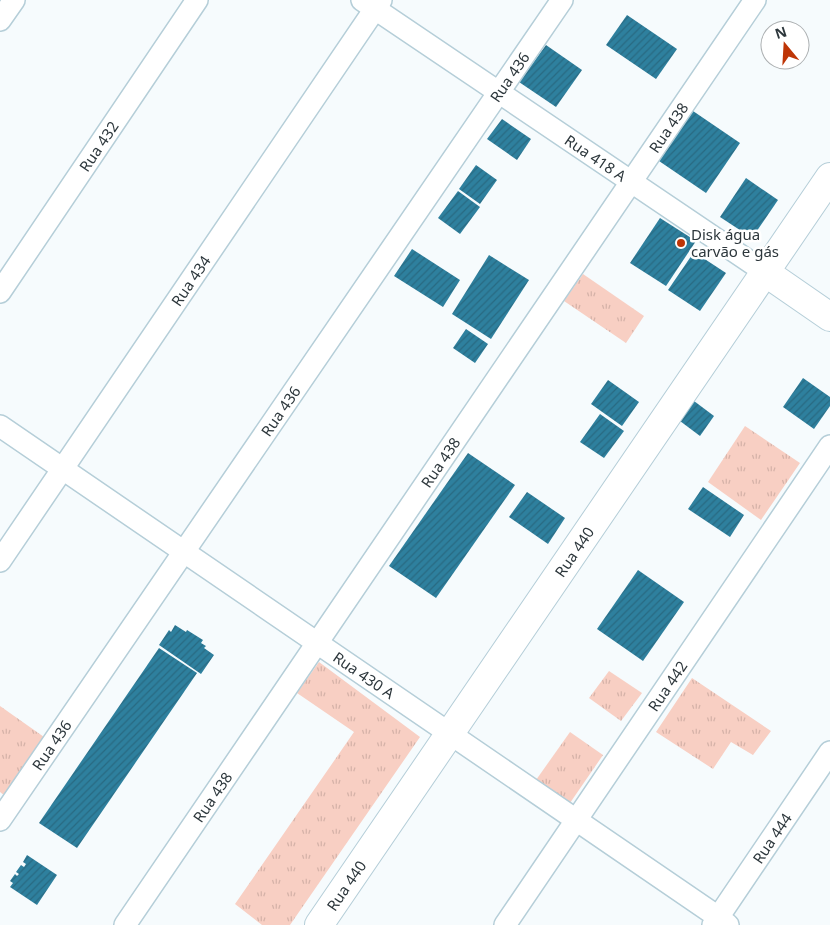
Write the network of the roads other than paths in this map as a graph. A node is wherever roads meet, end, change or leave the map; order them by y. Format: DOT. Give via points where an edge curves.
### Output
graph roads {
  1 [pos="14,0"];
  2 [pos="197,0"];
  3 [pos="562,0"];
  4 [pos="755,0"];
  5 [pos="372,3"];
  6 [pos="0,20"];
  7 [pos="498,92"];
  8 [pos="830,177"];
  9 [pos="631,182"];
  10 [pos="765,272"];
  11 [pos="0,292"];
  12 [pos="830,317"];
  13 [pos="0,426"];
  14 [pos="830,446"];
  15 [pos="62,469"];
  16 [pos="184,552"];
  17 [pos="0,561"];
  18 [pos="317,643"];
  19 [pos="450,734"];
  20 [pos="830,752"];
  21 [pos="0,820"];
  22 [pos="576,820"];
  23 [pos="720,922"];
  24 [pos="124,925"];
  25 [pos="319,925"];
  26 [pos="505,925"];
  1 -- 6 [label="street"];
  2 -- 11 [label="street, Rua 432"];
  3 -- 7 [label="street, Rua 436"];
  4 -- 9 [label="street, Rua 438"];
  5 -- 7 [label="street, Rua 418 A"];
  5 -- 15 [label="street, Rua 434"];
  7 -- 9 [label="street, Rua 418 A"];
  7 -- 16 [label="street, Rua 436"];
  8 -- 10 [label="main road, Rua 440"];
  9 -- 10 [label="street, Rua 418 A"];
  9 -- 18 [label="street, Rua 438"];
  10 -- 12 [label="main road, Rua 418 A"];
  10 -- 19 [label="main road, Rua 440"];
  13 -- 15 [label="street, Rua 430 A"];
  14 -- 22 [label="street, Rua 442"];
  15 -- 16 [label="street, Rua 430 A"];
  15 -- 17 [label="street, Rua 434"];
  16 -- 18 [label="street, Rua 430 A"];
  16 -- 21 [label="street, Rua 436"];
  18 -- 19 [label="street, Rua 430 A"];
  18 -- 24 [label="street, Rua 438"];
  19 -- 22 [label="street, Rua 430 A"];
  19 -- 25 [label="main road, Rua 440"];
  20 -- 23 [label="street, Rua 444"];
  22 -- 23 [label="street, Rua 430 A"];
  22 -- 26 [label="street, Rua 442"];
}
